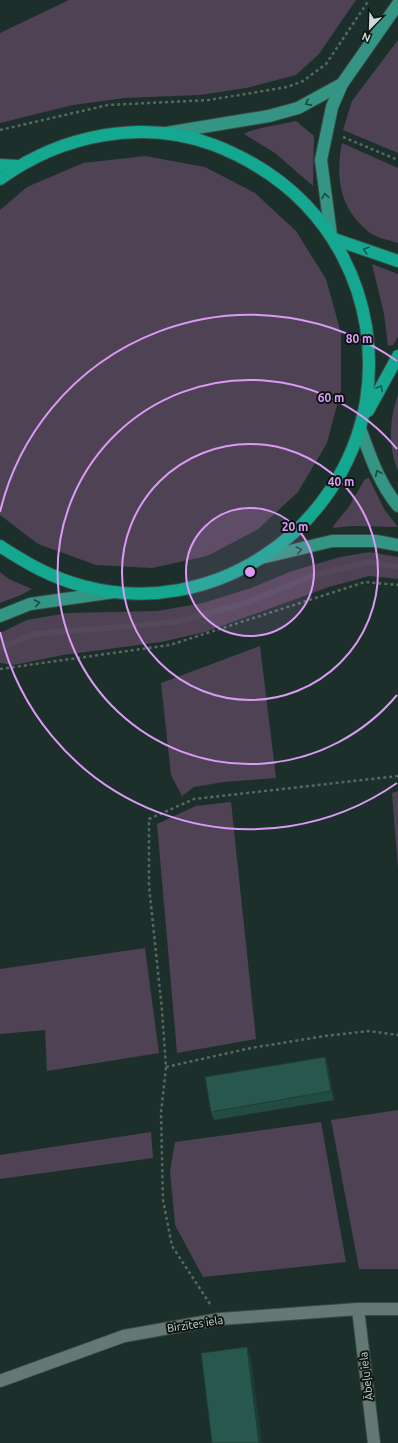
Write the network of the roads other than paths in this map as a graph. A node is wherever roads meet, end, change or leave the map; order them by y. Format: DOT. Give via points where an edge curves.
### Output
graph roads {
  1 [pos="398,4"];
  2 [pos="342,84"];
  3 [pos="163,133"];
  4 [pos="0,165"];
  5 [pos="18,166"];
  6 [pos="0,179"];
  7 [pos="332,237"];
  8 [pos="398,261"];
  9 [pos="398,356"];
  10 [pos="361,424"];
  11 [pos="398,506"];
  12 [pos="398,545"];
  13 [pos="0,546"];
  14 [pos="261,558"];
  15 [pos="117,592"];
  16 [pos="0,616"];
  17 [pos="358,1309"];
  18 [pos="398,1309"];
  19 [pos="0,1381"];
  20 [pos="374,1443"];
  1 -- 2 [label="main road"];
  2 -- 3 [label="main road, one-way" via="298,108 269,116"];
  7 -- 2 [label="main road, one-way" via="321,160 332,107"];
  3 -- 5 [label="highway" via="102,135 44,152"];
  3 -- 7 [label="highway" via="203,141 240,156 275,176 306,203"];
  4 -- 5 [label="highway"];
  5 -- 6 [label="highway"];
  8 -- 7 [label="highway, one-way"];
  7 -- 10 [label="highway" via="352,273 363,308 369,346 369,384"];
  10 -- 9 [label="highway, one-way"];
  11 -- 10 [label="main road, one-way" via="386,490 371,459"];
  10 -- 14 [label="highway" via="349,459 332,489 288,539"];
  14 -- 12 [label="main road, one-way" via="332,541 376,541"];
  13 -- 15 [label="highway" via="52,576 84,586"];
  14 -- 15 [label="highway" via="206,583 147,593"];
  16 -- 15 [label="main road, one-way" via="30,604"];
  17 -- 18 [label="street, Birzītes iela"];
  17 -- 19 [label="street, Birzītes iela" via="220,1319 124,1336"];
  17 -- 20 [label="street, Ābeļu iela"];
}
